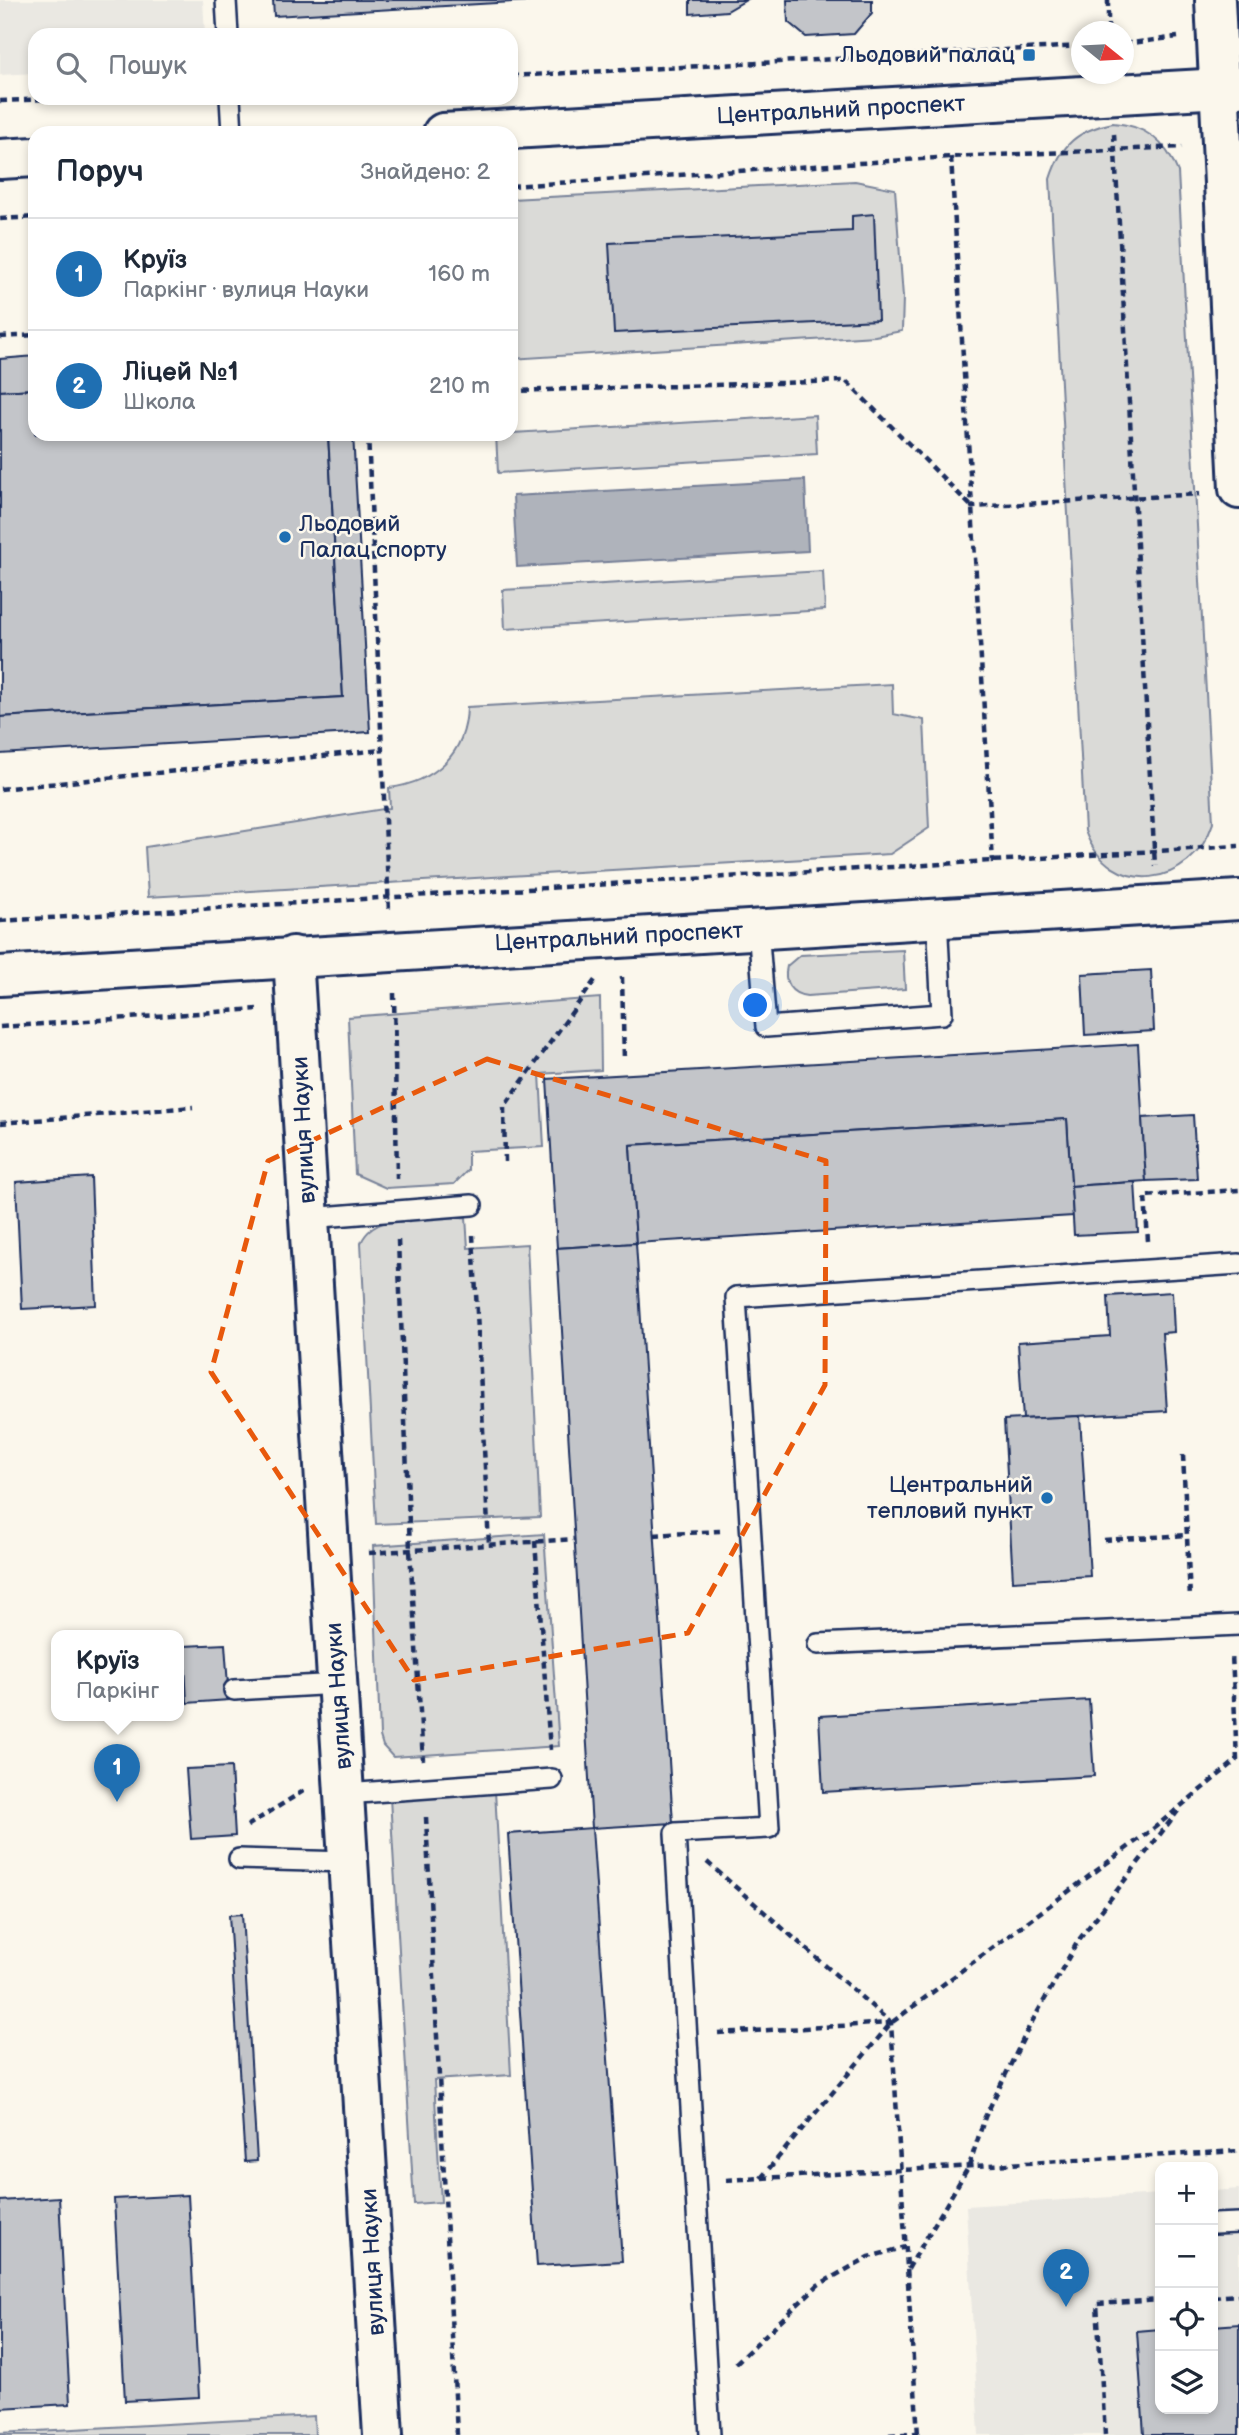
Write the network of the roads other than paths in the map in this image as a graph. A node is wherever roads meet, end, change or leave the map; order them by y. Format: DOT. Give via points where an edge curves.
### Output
graph roads {
  1 [pos="226,0"];
  2 [pos="1215,0"];
  3 [pos="228,28"];
  4 [pos="1229,87"];
  5 [pos="230,105"];
  6 [pos="232,126"];
  7 [pos="518,129"];
  8 [pos="28,157"];
  9 [pos="0,159"];
  10 [pos="1226,491"];
  11 [pos="1239,900"];
  12 [pos="937,918"];
  13 [pos="758,929"];
  14 [pos="293,956"];
  15 [pos="0,976"];
  16 [pos="472,1205"];
  17 [pos="309,1218"];
  18 [pos="1239,1264"];
  19 [pos="1235,1625"];
  20 [pos="818,1644"];
  21 [pos="338,1684"];
  22 [pos="234,1690"];
  23 [pos="344,1779"];
  24 [pos="552,1779"];
  25 [pos="242,1860"];
  26 [pos="349,1862"];
  27 [pos="1239,2223"];
  28 [pos="1218,2224"];
  29 [pos="383,2435"];
  30 [pos="710,2435"];
  1 -- 3 [label="lane"];
  2 -- 4 [label="street"];
  4 -- 7 [label="street, Центральний проспект"];
  4 -- 10 [label="street" via="1222,145"];
  5 -- 6 [label="lane"];
  8 -- 9 [label="street"];
  11 -- 12 [label="street, Центральний проспект"];
  12 -- 13 [label="street, Центральний проспект"];
  12 -- 13 [label="lane" via="942,1014 766,1027"];
  13 -- 14 [label="street, Центральний проспект"];
  14 -- 15 [label="street, Центральний проспект"];
  14 -- 17 [label="street, вулиця Науки"];
  16 -- 17 [label="lane"];
  17 -- 21 [label="street, вулиця Науки"];
  18 -- 30 [label="lane" via="736,1297 769,1828 674,1833"];
  19 -- 20 [label="lane"];
  21 -- 22 [label="lane"];
  21 -- 23 [label="street, вулиця Науки"];
  23 -- 24 [label="lane" via="424,1788"];
  23 -- 26 [label="street, вулиця Науки"];
  25 -- 26 [label="lane"];
  26 -- 29 [label="street, вулиця Науки"];
  27 -- 28 [label="lane"];
}
